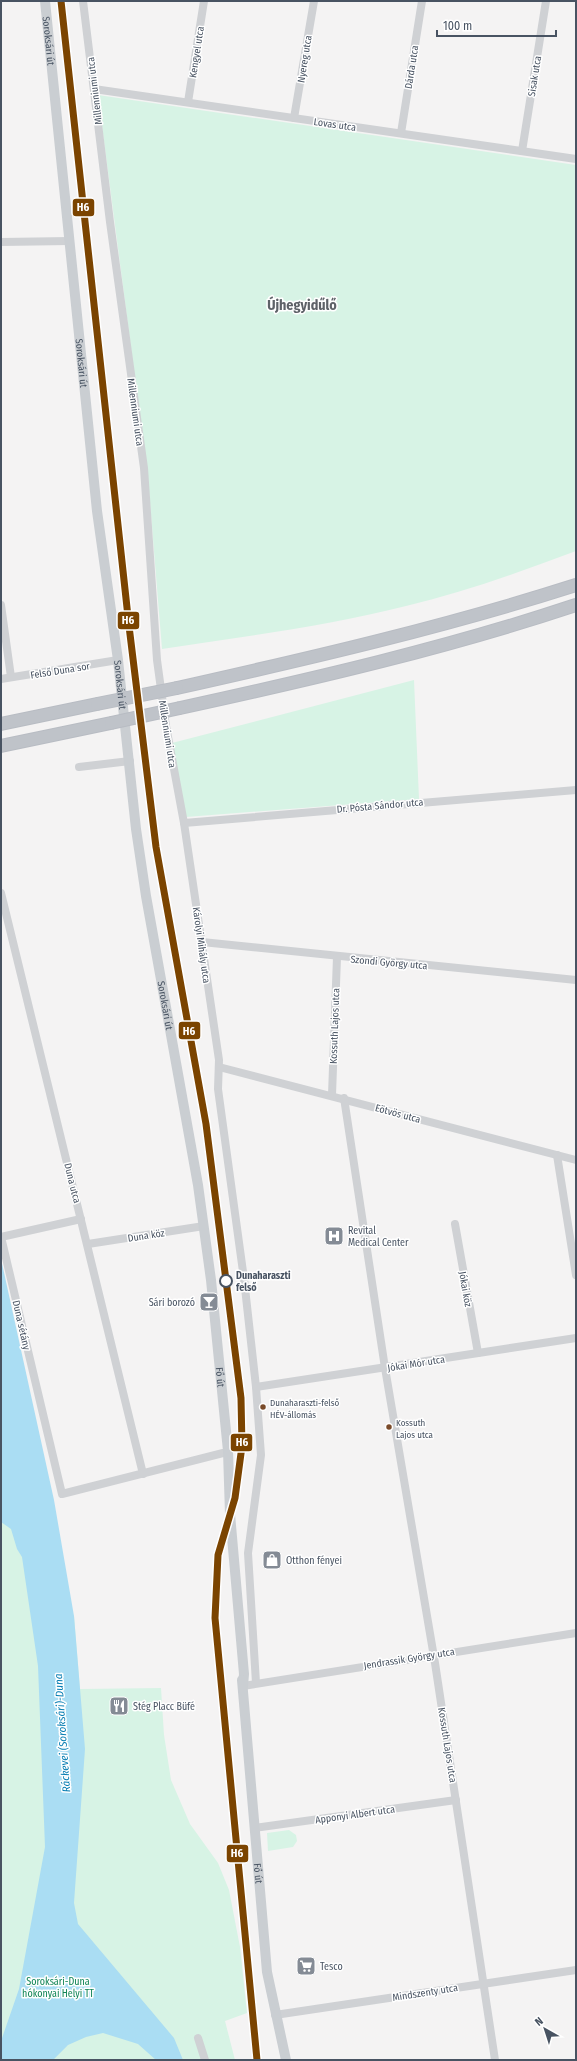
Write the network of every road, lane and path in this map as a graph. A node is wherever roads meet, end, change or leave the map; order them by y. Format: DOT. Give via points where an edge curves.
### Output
graph roads {
  1 [pos="45,1"];
  2 [pos="83,1"];
  3 [pos="204,1"];
  4 [pos="314,1"];
  5 [pos="422,1"];
  6 [pos="546,1"];
  7 [pos="94,89"];
  8 [pos="188,102"];
  9 [pos="294,118"];
  10 [pos="401,133"];
  11 [pos="522,151"];
  12 [pos="576,159"];
  13 [pos="70,241"];
  14 [pos="1,242"];
  15 [pos="576,585"];
  16 [pos="1,605"];
  17 [pos="576,606"];
  18 [pos="118,660"];
  19 [pos="11,677"];
  20 [pos="1,679"];
  21 [pos="1,724"];
  22 [pos="1,746"];
  23 [pos="130,761"];
  24 [pos="79,767"];
  25 [pos="576,790"];
  26 [pos="184,823"];
  27 [pos="1,893"];
  28 [pos="202,942"];
  29 [pos="337,957"];
  30 [pos="576,980"];
  31 [pos="219,1067"];
  32 [pos="332,1095"];
  33 [pos="344,1098"];
  34 [pos="557,1155"];
  35 [pos="576,1160"];
  36 [pos="81,1219"];
  37 [pos="455,1224"];
  38 [pos="204,1226"];
  39 [pos="88,1244"];
  40 [pos="576,1275"];
  41 [pos="576,1338"];
  42 [pos="478,1353"];
  43 [pos="219,1366"];
  44 [pos="385,1368"];
  45 [pos="256,1387"];
  46 [pos="223,1453"];
  47 [pos="143,1474"];
  48 [pos="576,1633"];
  49 [pos="434,1654"];
  50 [pos="256,1683"];
  51 [pos="243,1686"];
  52 [pos="456,1800"];
  53 [pos="254,1828"];
  54 [pos="576,1970"];
  55 [pos="483,1983"];
  56 [pos="275,2015"];
  57 [pos="198,2038"];
  58 [pos="205,2060"];
  59 [pos="286,2060"];
  60 [pos="495,2060"];
  1 -- 13 [label="main road, Soroksári út"];
  2 -- 7 [label="street, Millenniumi utca"];
  3 -- 8 [label="street, Kengyel utca"];
  4 -- 9 [label="street, Nyereg utca"];
  5 -- 10 [label="street, Dárda utca"];
  6 -- 11 [label="street, Sisak utca"];
  7 -- 8 [label="street, Lovas utca"];
  7 -- 26 [label="street, Millenniumi utca" via="144,468 158,660 166,726"];
  8 -- 9 [label="street, Lovas utca"];
  9 -- 10 [label="street, Lovas utca"];
  10 -- 11 [label="street, Lovas utca"];
  11 -- 12 [label="street, Lovas utca"];
  13 -- 14 [label="street"];
  13 -- 18 [label="main road, Soroksári út" via="97,511"];
  15 -- 21 [label="highway, bridge" via="408,634 177,688"];
  16 -- 19 [label="street"];
  17 -- 22 [label="highway, bridge" via="406,654 251,693"];
  18 -- 19 [label="street, Felső Duna sor"];
  18 -- 23 [label="main road, Soroksári út"];
  19 -- 20 [label="street, Felső Duna sor"];
  23 -- 24 [label="street"];
  23 -- 38 [label="main road, Soroksári út" via="136,829 146,896"];
  25 -- 26 [label="street, Dr. Pósta Sándor utca"];
  26 -- 28 [label="street, Károlyi Mihály utca"];
  27 -- 36 [label="street, Duna utca"];
  28 -- 29 [label="street, Szondi György utca"];
  28 -- 31 [label="street, Károlyi Mihály utca"];
  29 -- 30 [label="street, Szondi György utca"];
  29 -- 32 [label="street, Kossuth Lajos utca"];
  31 -- 32 [label="street, Eötvös utca"];
  31 -- 45 [label="street" via="218,1089"];
  32 -- 33 [label="street, Eötvös utca"];
  33 -- 34 [label="street, Eötvös utca"];
  33 -- 44 [label="street, Kossuth Lajos utca"];
  34 -- 35 [label="street, Eötvös utca"];
  34 -- 40 [label="street"];
  36 -- 39 [label="street, Duna utca"];
  36 -- 47 [label="street, Duna sétány" via="1,1237 62,1494"];
  37 -- 42 [label="street, Jókai köz"];
  38 -- 39 [label="street, Duna köz"];
  38 -- 43 [label="main road, Soroksári út"];
  39 -- 47 [label="street, Duna utca"];
  41 -- 42 [label="street, Jókai Mór utca"];
  42 -- 44 [label="street, Jókai Mór utca"];
  43 -- 46 [label="main road, Fő út"];
  43 -- 51 [label="main road, Fő út" via="228,1451 230,1514"];
  44 -- 45 [label="street, Jókai Mór utca"];
  44 -- 49 [label="street, Kossuth Lajos utca"];
  45 -- 50 [label="street" via="261,1455 248,1553"];
  46 -- 47 [label="street"];
  46 -- 51 [label="main road, Fő út" via="222,1480 227,1543"];
  48 -- 49 [label="street, Jendrassik György utca"];
  49 -- 50 [label="street, Jendrassik György utca"];
  49 -- 52 [label="street, Kossuth Lajos utca"];
  50 -- 51 [label="street, Jendrassik György utca"];
  51 -- 53 [label="main road, Fő út"];
  52 -- 53 [label="street, Apponyi Albert utca"];
  52 -- 55 [label="street, Kossuth Lajos utca"];
  53 -- 56 [label="main road, Fő út" via="264,1950"];
  54 -- 55 [label="street, Mindszenty utca"];
  55 -- 56 [label="street, Mindszenty utca"];
  55 -- 60 [label="street, Kossuth Lajos utca"];
  56 -- 59 [label="main road, Fő út"];
  57 -- 58 [label="street"];
}
